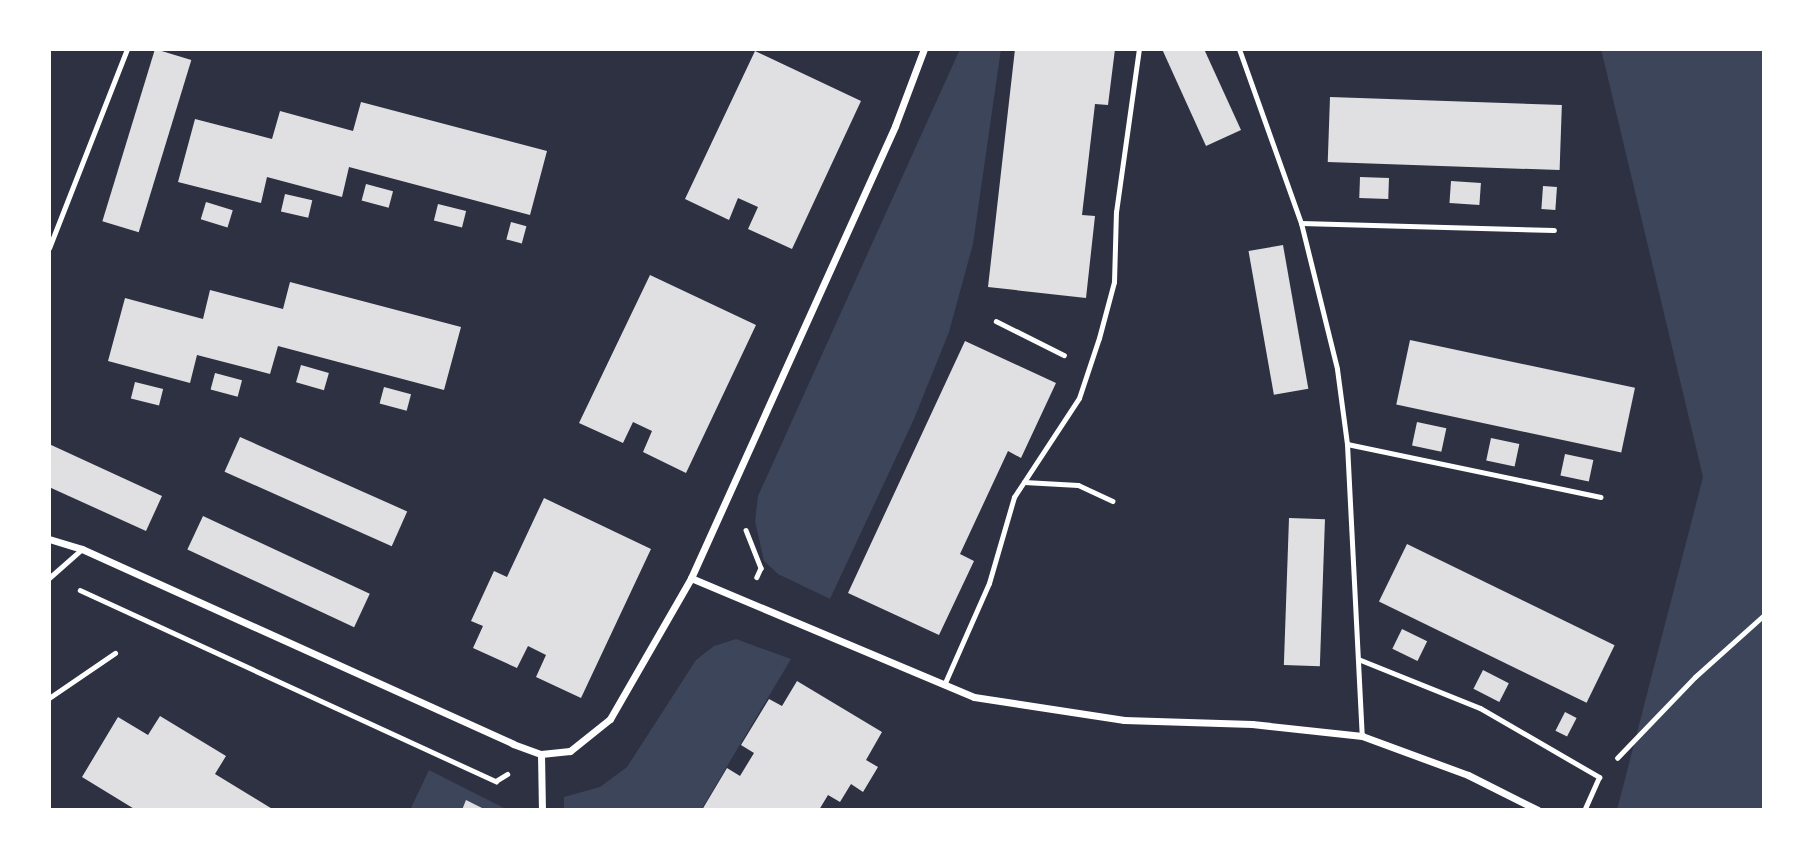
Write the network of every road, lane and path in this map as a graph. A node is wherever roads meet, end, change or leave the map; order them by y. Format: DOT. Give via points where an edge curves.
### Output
graph roads {
  1 [pos="127,49"];
  2 [pos="925,49"];
  3 [pos="1139,49"];
  4 [pos="1239,49"];
  5 [pos="1301,223"];
  6 [pos="1555,230"];
  7 [pos="49,248"];
  8 [pos="996,321"];
  9 [pos="1090,367"];
  10 [pos="1347,444"];
  11 [pos="1024,482"];
  12 [pos="1601,497"];
  13 [pos="1113,501"];
  14 [pos="49,539"];
  15 [pos="82,549"];
  16 [pos="50,577"];
  17 [pos="691,579"];
  18 [pos="1764,615"];
  19 [pos="115,653"];
  20 [pos="1358,659"];
  21 [pos="944,685"];
  22 [pos="49,698"];
  23 [pos="1362,736"];
  24 [pos="541,754"];
  25 [pos="1599,777"];
  26 [pos="542,810"];
  27 [pos="1538,810"];
  28 [pos="1584,810"];
  1 -- 7 [label="lane"];
  2 -- 17 [label="street" via="895,126"];
  3 -- 9 [label="lane" via="1116,212 1114,282"];
  4 -- 5 [label="lane"];
  5 -- 6 [label="lane"];
  5 -- 10 [label="lane" via="1337,369"];
  8 -- 9 [label="path"];
  9 -- 11 [label="lane" via="1079,398"];
  10 -- 12 [label="lane"];
  10 -- 20 [label="lane"];
  11 -- 13 [label="lane" via="1078,485"];
  11 -- 21 [label="lane" via="1014,497 989,583"];
  14 -- 15 [label="street"];
  15 -- 16 [label="lane"];
  15 -- 24 [label="street"];
  16 -- 24 [label="path" via="496,780"];
  17 -- 21 [label="street"];
  17 -- 24 [label="street" via="610,719 570,751"];
  18 -- 25 [label="path" via="1695,677"];
  19 -- 22 [label="lane"];
  20 -- 23 [label="lane"];
  20 -- 25 [label="lane" via="1480,708"];
  21 -- 23 [label="street" via="974,697 1027,708 1124,720 1252,724"];
  23 -- 27 [label="street" via="1468,775"];
  24 -- 26 [label="street"];
  25 -- 28 [label="lane"];
}
